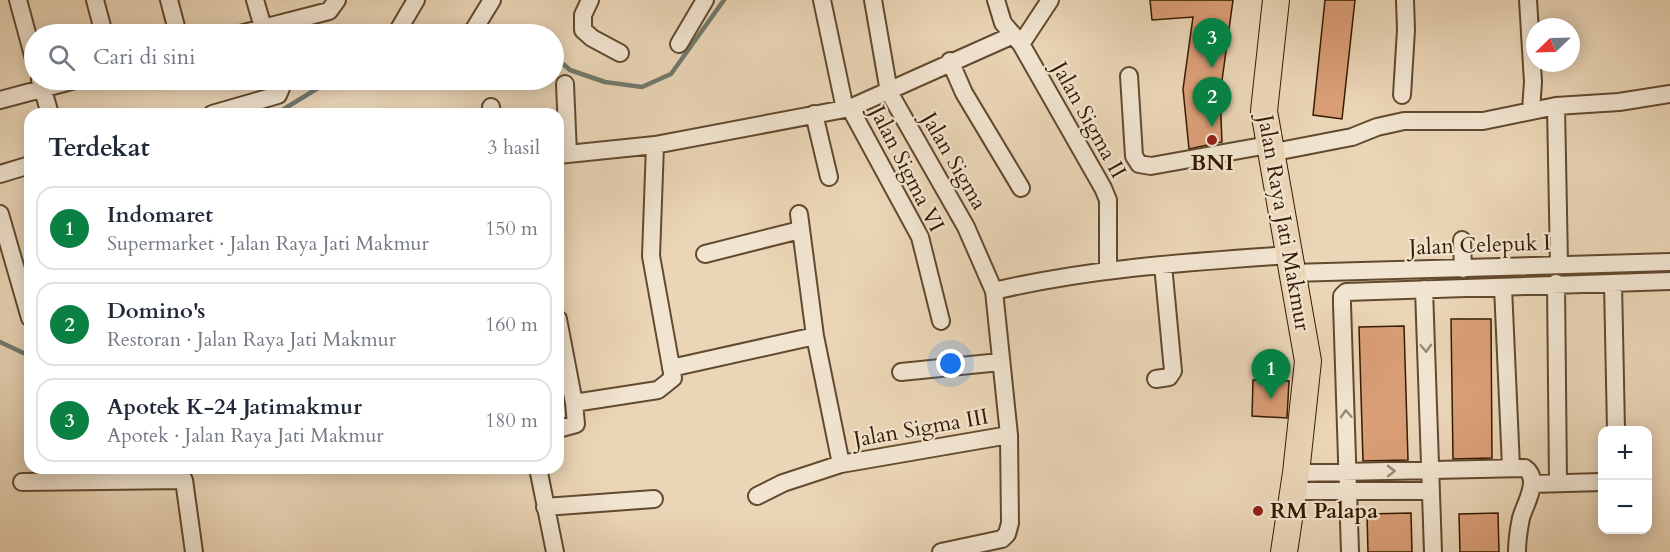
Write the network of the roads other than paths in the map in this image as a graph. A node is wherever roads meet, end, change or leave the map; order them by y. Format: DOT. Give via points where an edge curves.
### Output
graph roads {
  1 [pos="18,0"];
  2 [pos="95,0"];
  3 [pos="169,0"];
  4 [pos="255,0"];
  5 [pos="416,0"];
  6 [pos="492,0"];
  7 [pos="590,0"];
  8 [pos="705,0"];
  9 [pos="822,0"];
  10 [pos="873,0"];
  11 [pos="996,0"];
  12 [pos="1050,0"];
  13 [pos="1276,0"];
  14 [pos="1405,0"];
  15 [pos="1528,0"];
  16 [pos="335,2"];
  17 [pos="25,24"];
  18 [pos="101,24"];
  19 [pos="175,24"];
  20 [pos="262,24"];
  21 [pos="287,24"];
  22 [pos="402,24"];
  23 [pos="478,24"];
  24 [pos="1016,40"];
  25 [pos="680,44"];
  26 [pos="620,52"];
  27 [pos="950,61"];
  28 [pos="1129,76"];
  29 [pos="565,84"];
  30 [pos="26,90"];
  31 [pos="44,90"];
  32 [pos="271,90"];
  33 [pos="889,92"];
  34 [pos="1670,94"];
  35 [pos="1402,95"];
  36 [pos="0,100"];
  37 [pos="1556,106"];
  38 [pos="48,108"];
  39 [pos="227,108"];
  40 [pos="847,108"];
  41 [pos="1531,110"];
  42 [pos="814,114"];
  43 [pos="564,120"];
  44 [pos="655,145"];
  45 [pos="1269,149"];
  46 [pos="564,155"];
  47 [pos="24,167"];
  48 [pos="0,174"];
  49 [pos="829,177"];
  50 [pos="1021,188"];
  51 [pos="0,214"];
  52 [pos="1462,240"];
  53 [pos="705,254"];
  54 [pos="1670,262"];
  55 [pos="1291,264"];
  56 [pos="1559,264"];
  57 [pos="1163,265"];
  58 [pos="1463,269"];
  59 [pos="1108,270"];
  60 [pos="1670,281"];
  61 [pos="1556,283"];
  62 [pos="1613,283"];
  63 [pos="1503,287"];
  64 [pos="1424,289"];
  65 [pos="994,291"];
  66 [pos="24,297"];
  67 [pos="941,321"];
  68 [pos="815,336"];
  69 [pos="564,350"];
  70 [pos="1000,362"];
  71 [pos="671,368"];
  72 [pos="901,372"];
  73 [pos="1155,379"];
  74 [pos="574,403"];
  75 [pos="1616,426"];
  76 [pos="564,427"];
  77 [pos="1009,435"];
  78 [pos="841,464"];
  79 [pos="1511,467"];
  80 [pos="1430,470"];
  81 [pos="184,474"];
  82 [pos="538,474"];
  83 [pos="1348,481"];
  84 [pos="22,482"];
  85 [pos="1295,482"];
  86 [pos="1598,482"];
  87 [pos="1558,483"];
  88 [pos="1532,484"];
  89 [pos="1430,491"];
  90 [pos="757,496"];
  91 [pos="654,499"];
  92 [pos="545,507"];
  93 [pos="195,552"];
  94 [pos="555,552"];
  95 [pos="941,552"];
  96 [pos="1284,552"];
  97 [pos="1350,552"];
  98 [pos="1433,552"];
  99 [pos="1517,552"];
  1 -- 17 [label="street"];
  2 -- 18 [label="street"];
  3 -- 19 [label="street"];
  4 -- 20 [label="street"];
  5 -- 22 [label="street"];
  6 -- 23 [label="street"];
  7 -- 26 [label="street" via="583,15 583,30"];
  8 -- 25 [label="street"];
  9 -- 40 [label="street, Jalan Sigma VI"];
  10 -- 33 [label="street"];
  11 -- 24 [label="street, Jalan Sigma II" via="1003,23"];
  12 -- 24 [label="street"];
  13 -- 45 [label="main road, Jalan Raya Jati Makmur" via="1264,97"];
  14 -- 35 [label="street"];
  15 -- 41 [label="street"];
  16 -- 21 [label="street" via="329,11"];
  24 -- 27 [label="street"];
  24 -- 59 [label="street, Jalan Sigma II" via="1108,200"];
  27 -- 33 [label="street"];
  27 -- 50 [label="street" via="964,93"];
  28 -- 45 [label="street" via="1134,156 1139,164 1151,166"];
  29 -- 43 [label="street"];
  30 -- 36 [label="street"];
  31 -- 38 [label="street"];
  32 -- 39 [label="street"];
  33 -- 40 [label="street"];
  33 -- 65 [label="street, Jalan Sigma" via="966,226"];
  34 -- 37 [label="street"];
  37 -- 41 [label="street"];
  37 -- 56 [label="street"];
  40 -- 42 [label="street"];
  40 -- 67 [label="street, Jalan Sigma VI" via="920,237"];
  41 -- 45 [label="street" via="1483,121 1404,121 1352,137"];
  42 -- 44 [label="street"];
  42 -- 49 [label="street"];
  44 -- 46 [label="street"];
  44 -- 71 [label="street" via="651,256"];
  45 -- 55 [label="main road, Jalan Raya Jati Makmur"];
  47 -- 48 [label="street"];
  51 -- 66 [label="street"];
  52 -- 58 [label="street"];
  53 -- 68 [label="street, Jalan Sigma III" via="799,222"];
  54 -- 56 [label="street, Jalan Celepuk I"];
  55 -- 57 [label="street"];
  55 -- 58 [label="street, Jalan Celepuk I"];
  55 -- 85 [label="main road, Jalan Raya Jati Makmur" via="1308,361"];
  56 -- 58 [label="street, Jalan Celepuk I"];
  57 -- 59 [label="street"];
  57 -- 73 [label="street" via="1173,370 1169,377"];
  59 -- 65 [label="street" via="1042,279"];
  60 -- 62 [label="street"];
  61 -- 62 [label="street"];
  61 -- 63 [label="street"];
  61 -- 87 [label="street"];
  62 -- 75 [label="street"];
  63 -- 64 [label="street"];
  63 -- 79 [label="street"];
  64 -- 80 [label="street, one-way"];
  83 -- 64 [label="street, one-way" via="1342,296 1362,290"];
  65 -- 70 [label="street, Jalan Sigma"];
  68 -- 71 [label="street"];
  68 -- 78 [label="street, Jalan Sigma III"];
  69 -- 74 [label="street"];
  70 -- 72 [label="street"];
  70 -- 77 [label="street, Jalan Sigma"];
  71 -- 74 [label="street" via="673,378 658,390"];
  74 -- 76 [label="street" via="576,424"];
  77 -- 78 [label="street, Jalan Sigma III"];
  77 -- 95 [label="street, Jalan Sigma" via="1007,534 1002,539"];
  78 -- 90 [label="street, Jalan Sigma III"];
  79 -- 80 [label="street"];
  79 -- 88 [label="street" via="1528,470"];
  83 -- 80 [label="street, one-way"];
  80 -- 89 [label="street"];
  81 -- 84 [label="street"];
  81 -- 93 [label="street"];
  82 -- 92 [label="street"];
  83 -- 85 [label="street"];
  83 -- 89 [label="street"];
  83 -- 97 [label="street"];
  85 -- 96 [label="main road, Jalan Raya Jati Makmur"];
  86 -- 87 [label="street"];
  87 -- 88 [label="street"];
  88 -- 99 [label="street"];
  89 -- 98 [label="street"];
  91 -- 92 [label="street"];
  92 -- 94 [label="street"];
}
